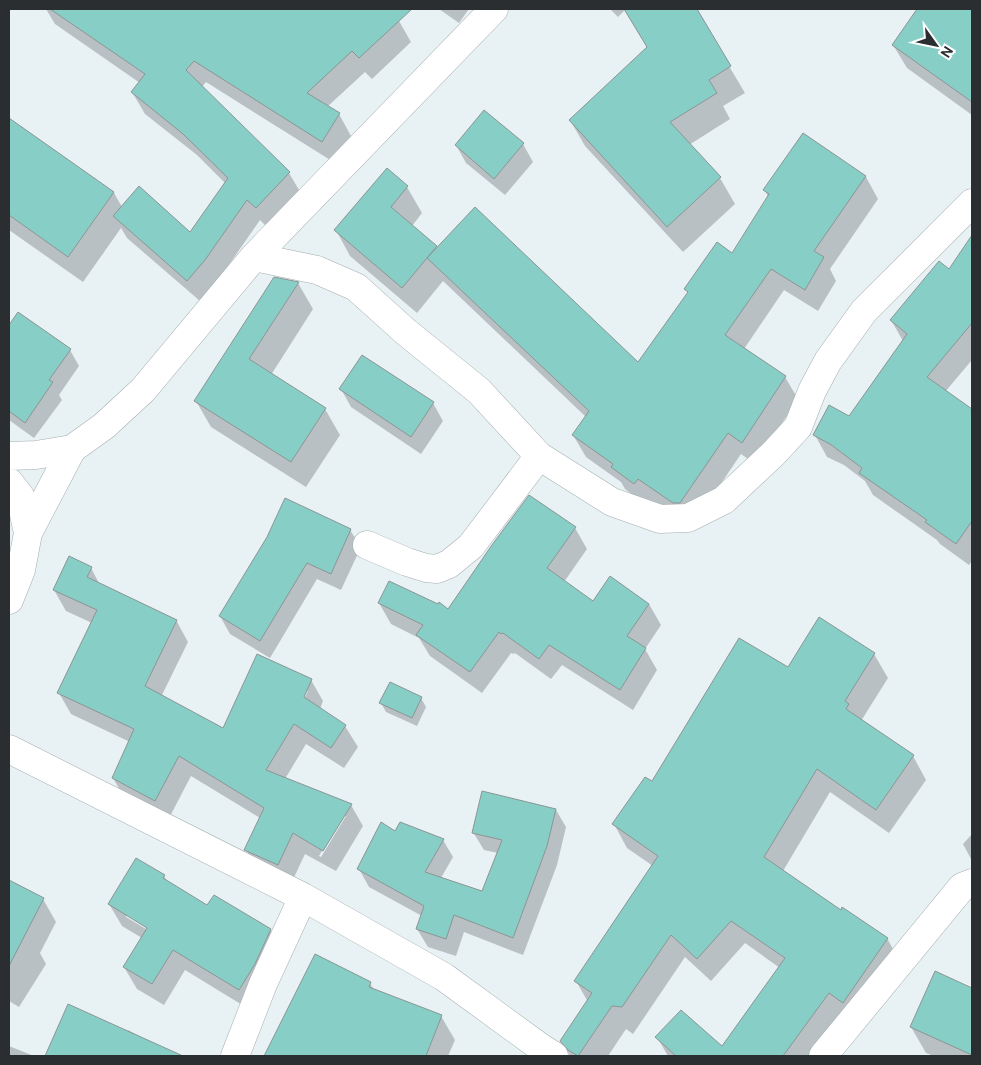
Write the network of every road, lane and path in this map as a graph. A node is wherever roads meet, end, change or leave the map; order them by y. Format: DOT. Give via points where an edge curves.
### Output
graph roads {
  1 [pos="494,9"];
  2 [pos="972,202"];
  3 [pos="254,257"];
  4 [pos="72,448"];
  5 [pos="9,456"];
  6 [pos="539,456"];
  7 [pos="9,482"];
  8 [pos="28,533"];
  9 [pos="367,545"];
  10 [pos="9,600"];
  11 [pos="9,749"];
  12 [pos="972,882"];
  13 [pos="303,897"];
  14 [pos="545,1053"];
  15 [pos="235,1056"];
  16 [pos="823,1056"];
  1 -- 3 [label="street"];
  2 -- 6 [label="street" via="864,311 828,361 798,426 724,500 688,518 660,520 612,502"];
  3 -- 4 [label="street" via="143,390 104,426"];
  3 -- 6 [label="street" via="317,270 356,287 479,391"];
  4 -- 5 [label="street"];
  4 -- 8 [label="street"];
  6 -- 9 [label="street" via="471,546 449,564 437,570 426,568"];
  7 -- 8 [label="street" via="20,496"];
  8 -- 10 [label="street" via="21,570"];
  11 -- 13 [label="street"];
  12 -- 16 [label="street" via="962,887"];
  13 -- 14 [label="street" via="444,977"];
  13 -- 15 [label="street" via="262,984"];
}
